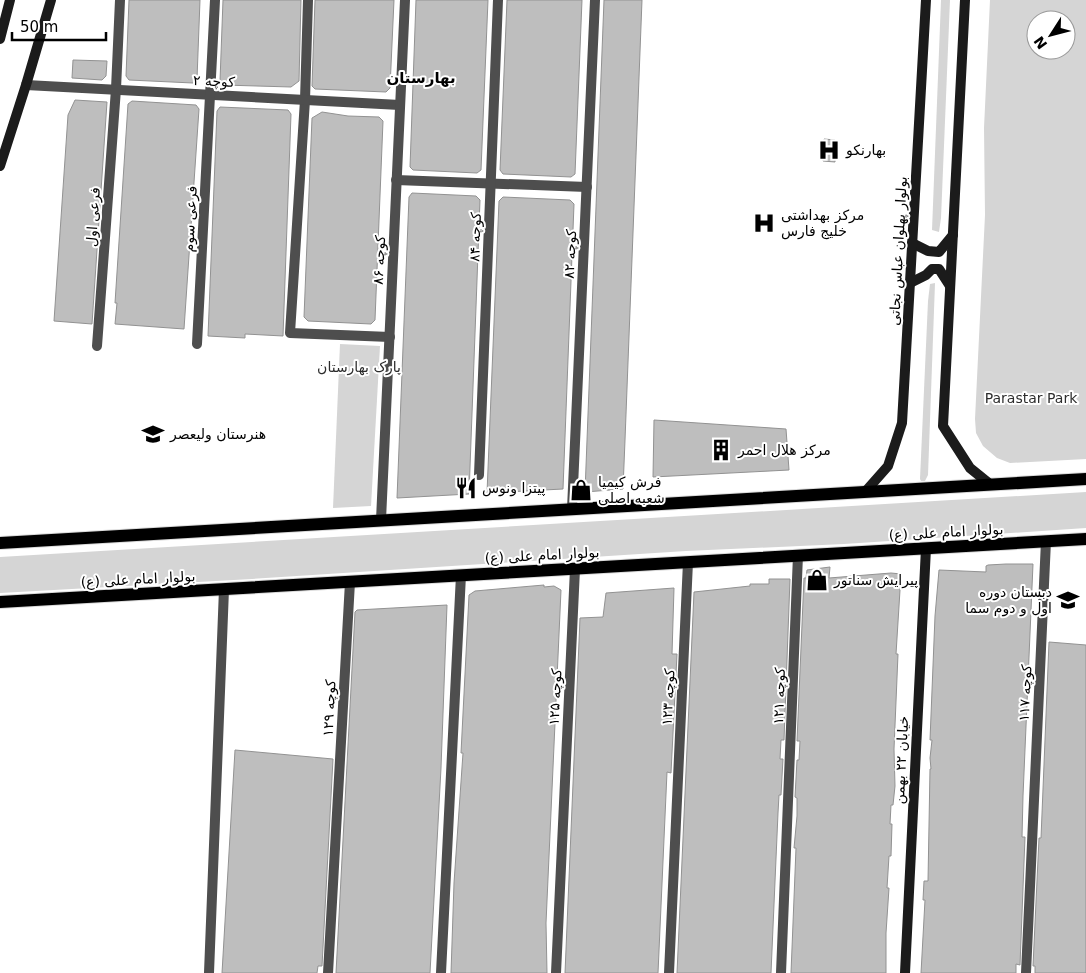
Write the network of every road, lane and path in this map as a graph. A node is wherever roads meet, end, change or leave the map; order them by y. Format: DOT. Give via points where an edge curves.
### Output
graph roads {
  1 [pos="10,0"];
  2 [pos="51,0"];
  3 [pos="120,0"];
  4 [pos="215,0"];
  5 [pos="308,0"];
  6 [pos="404,0"];
  7 [pos="498,0"];
  8 [pos="595,0"];
  9 [pos="926,0"];
  10 [pos="965,0"];
  11 [pos="0,39"];
  12 [pos="26,85"];
  13 [pos="116,89"];
  14 [pos="210,94"];
  15 [pos="304,100"];
  16 [pos="400,105"];
  17 [pos="0,166"];
  18 [pos="396,180"];
  19 [pos="491,183"];
  20 [pos="587,187"];
  21 [pos="953,235"];
  22 [pos="912,243"];
  23 [pos="910,283"];
  24 [pos="950,286"];
  25 [pos="390,337"];
  26 [pos="197,344"];
  27 [pos="97,346"];
  28 [pos="479,475"];
  29 [pos="1086,479"];
  30 [pos="991,485"];
  31 [pos="865,492"];
  32 [pos="572,509"];
  33 [pos="382,520"];
  34 [pos="1086,539"];
  35 [pos="1046,541"];
  36 [pos="0,542"];
  37 [pos="926,548"];
  38 [pos="798,556"];
  39 [pos="688,562"];
  40 [pos="574,568"];
  41 [pos="461,575"];
  42 [pos="350,582"];
  43 [pos="224,589"];
  44 [pos="0,602"];
  45 [pos="209,973"];
  46 [pos="328,973"];
  47 [pos="441,973"];
  48 [pos="556,973"];
  49 [pos="669,973"];
  50 [pos="781,973"];
  51 [pos="905,973"];
  52 [pos="1026,973"];
  1 -- 11 [label="main road"];
  2 -- 12 [label="main road"];
  3 -- 13 [label="street, فرعی اول"];
  4 -- 14 [label="street, فرعی سوم"];
  5 -- 15 [label="street"];
  6 -- 16 [label="street, کوچه ۸۶"];
  7 -- 19 [label="street, کوچه ۸۴"];
  8 -- 20 [label="street, کوچه ۸۲"];
  9 -- 22 [label="main road, بولوار پهلوان عباس نجاتی"];
  10 -- 21 [label="main road"];
  12 -- 13 [label="street, کوچه ۲"];
  12 -- 17 [label="main road"];
  13 -- 14 [label="street, کوچه ۲"];
  13 -- 27 [label="street, فرعی اول"];
  14 -- 15 [label="street, کوچه ۲"];
  14 -- 26 [label="street, فرعی سوم"];
  15 -- 16 [label="street, کوچه ۲"];
  15 -- 25 [label="street" via="290,332"];
  16 -- 18 [label="street, کوچه ۸۶"];
  18 -- 19 [label="street"];
  18 -- 25 [label="street, کوچه ۸۶"];
  19 -- 20 [label="street"];
  19 -- 28 [label="street, کوچه ۸۴"];
  20 -- 32 [label="street, کوچه ۸۲"];
  21 -- 22 [label="main road" via="939,252"];
  21 -- 24 [label="main road"];
  22 -- 23 [label="main road, بولوار پهلوان عباس نجاتی"];
  23 -- 24 [label="main road" via="932,269 939,269"];
  23 -- 31 [label="main road, بولوار پهلوان عباس نجاتی" via="902,423 888,466"];
  24 -- 30 [label="main road" via="943,426 970,468"];
  25 -- 33 [label="street, کوچه ۸۶"];
  29 -- 30 [label="main road"];
  30 -- 31 [label="main road"];
  31 -- 32 [label="main road"];
  32 -- 33 [label="main road"];
  33 -- 36 [label="main road"];
  34 -- 35 [label="main road, بولوار امام علی (ع)"];
  35 -- 37 [label="main road, بولوار امام علی (ع)"];
  35 -- 52 [label="street, کوچه ۱۱۷"];
  37 -- 38 [label="main road, بولوار امام علی (ع)"];
  37 -- 51 [label="main road, خیابان ۲۲ بهمن"];
  38 -- 39 [label="main road, بولوار امام علی (ع)"];
  38 -- 50 [label="street, کوچه ۱۲۱"];
  39 -- 40 [label="main road, بولوار امام علی (ع)"];
  39 -- 49 [label="street, کوچه ۱۲۳"];
  40 -- 41 [label="main road, بولوار امام علی (ع)"];
  40 -- 48 [label="street, کوچه ۱۲۵"];
  41 -- 42 [label="main road, بولوار امام علی (ع)"];
  41 -- 47 [label="street"];
  42 -- 43 [label="main road, بولوار امام علی (ع)"];
  42 -- 46 [label="street, کوچه ۱۲۹"];
  43 -- 44 [label="main road, بولوار امام علی (ع)"];
  43 -- 45 [label="street"];
}
